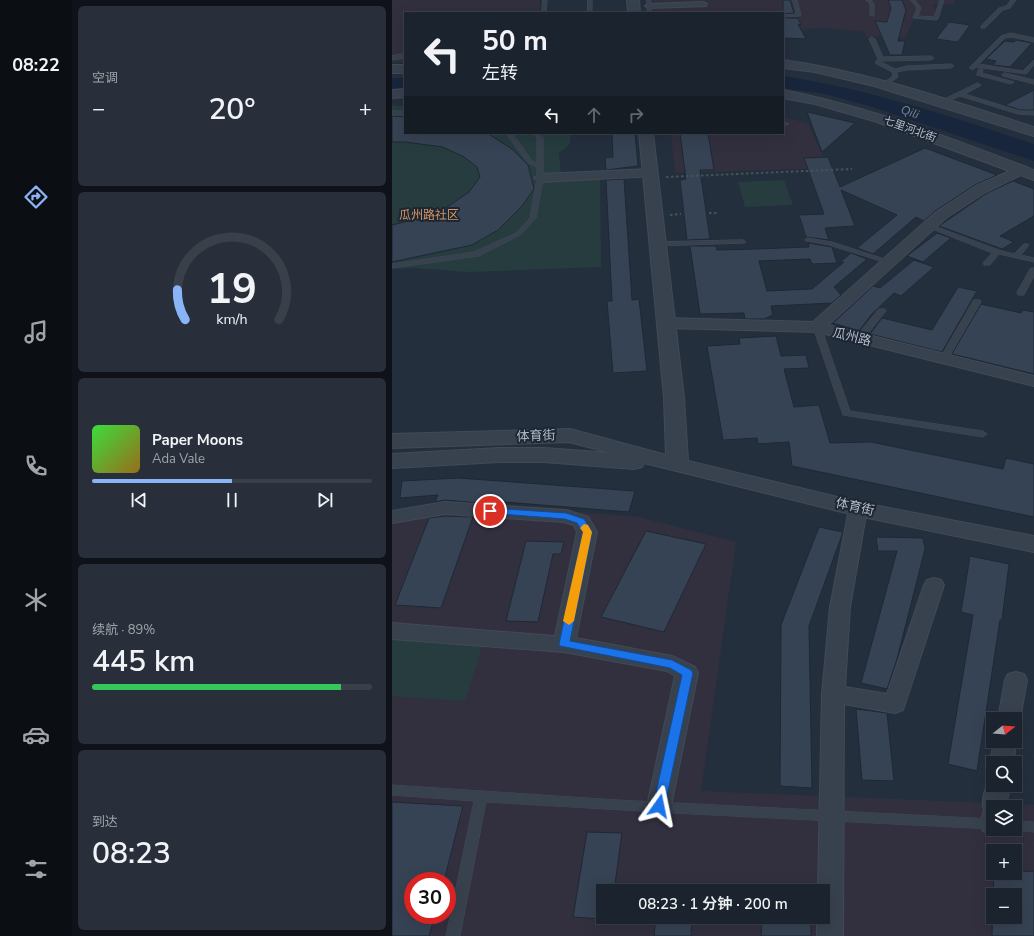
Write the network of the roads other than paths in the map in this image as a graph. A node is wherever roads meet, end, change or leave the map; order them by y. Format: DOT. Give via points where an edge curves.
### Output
graph roads {
  1 [pos="545,0"];
  2 [pos="590,0"];
  3 [pos="633,0"];
  4 [pos="795,0"];
  5 [pos="868,0"];
  6 [pos="913,0"];
  7 [pos="942,0"];
  8 [pos="1014,0"];
  9 [pos="703,2"];
  10 [pos="649,6"];
  11 [pos="544,12"];
  12 [pos="590,12"];
  13 [pos="634,12"];
  14 [pos="706,12"];
  15 [pos="872,15"];
  16 [pos="784,16"];
  17 [pos="983,27"];
  18 [pos="872,39"];
  19 [pos="1034,40"];
  20 [pos="404,56"];
  21 [pos="392,58"];
  22 [pos="931,58"];
  23 [pos="881,59"];
  24 [pos="1034,62"];
  25 [pos="784,64"];
  26 [pos="975,65"];
  27 [pos="951,66"];
  28 [pos="392,69"];
  29 [pos="404,69"];
  30 [pos="981,70"];
  31 [pos="894,71"];
  32 [pos="1034,82"];
  33 [pos="886,84"];
  34 [pos="978,84"];
  35 [pos="1021,84"];
  36 [pos="404,93"];
  37 [pos="392,94"];
  38 [pos="784,94"];
  39 [pos="960,94"];
  40 [pos="942,102"];
  41 [pos="404,113"];
  42 [pos="1034,113"];
  43 [pos="392,114"];
  44 [pos="1034,132"];
  45 [pos="510,134"];
  46 [pos="537,134"];
  47 [pos="646,134"];
  48 [pos="540,172"];
  49 [pos="1027,173"];
  50 [pos="651,175"];
  51 [pos="930,226"];
  52 [pos="808,240"];
  53 [pos="743,242"];
  54 [pos="658,244"];
  55 [pos="1026,245"];
  56 [pos="996,252"];
  57 [pos="1017,255"];
  58 [pos="1034,260"];
  59 [pos="890,262"];
  60 [pos="987,263"];
  61 [pos="392,266"];
  62 [pos="1034,270"];
  63 [pos="1021,293"];
  64 [pos="977,302"];
  65 [pos="882,311"];
  66 [pos="667,323"];
  67 [pos="817,327"];
  68 [pos="859,339"];
  69 [pos="944,359"];
  70 [pos="1034,381"];
  71 [pos="983,434"];
  72 [pos="392,441"];
  73 [pos="392,461"];
  74 [pos="677,465"];
  75 [pos="858,509"];
  76 [pos="392,517"];
  77 [pos="1034,544"];
  78 [pos="934,585"];
  79 [pos="392,631"];
  80 [pos="564,644"];
  81 [pos="1016,680"];
  82 [pos="833,694"];
  83 [pos="1010,712"];
  84 [pos="392,790"];
  85 [pos="481,797"];
  86 [pos="659,806"];
  87 [pos="832,817"];
  88 [pos="986,818"];
  89 [pos="1022,826"];
  90 [pos="1034,827"];
  91 [pos="453,936"];
  92 [pos="830,936"];
  1 -- 11 [label="lane"];
  2 -- 12 [label="lane"];
  3 -- 13 [label="street"];
  4 -- 16 [label="lane" via="799,15"];
  5 -- 15 [label="lane" via="872,4"];
  6 -- 7 [label="lane" via="919,8 915,17 936,20"];
  8 -- 17 [label="lane"];
  9 -- 10 [label="street"];
  9 -- 14 [label="street"];
  18 -- 23 [label="lane"];
  19 -- 26 [label="lane" via="1011,35 1003,36"];
  20 -- 21 [label="lane"];
  22 -- 23 [label="lane"];
  23 -- 31 [label="lane" via="878,63"];
  24 -- 26 [label="lane" via="1024,73"];
  25 -- 33 [label="street"];
  26 -- 30 [label="lane" via="972,68"];
  27 -- 31 [label="lane"];
  28 -- 29 [label="street"];
  30 -- 32 [label="lane"];
  30 -- 35 [label="lane" via="979,74"];
  31 -- 33 [label="lane" via="896,76"];
  33 -- 40 [label="street"];
  34 -- 39 [label="lane"];
  36 -- 37 [label="street"];
  38 -- 49 [label="street, 七里河北街" via="872,115"];
  39 -- 40 [label="lane"];
  39 -- 42 [label="lane" via="1020,113"];
  40 -- 44 [label="street"];
  41 -- 43 [label="lane"];
  45 -- 48 [label="lane"];
  46 -- 48 [label="lane" via="540,138"];
  47 -- 50 [label="street"];
  48 -- 50 [label="street"];
  48 -- 61 [label="lane" via="533,218 518,234 476,254"];
  49 -- 51 [label="street" via="981,189 941,215"];
  50 -- 54 [label="street"];
  51 -- 56 [label="lane"];
  51 -- 59 [label="street"];
  52 -- 59 [label="lane" via="830,243"];
  53 -- 54 [label="lane"];
  54 -- 66 [label="street"];
  55 -- 57 [label="lane"];
  56 -- 57 [label="lane"];
  56 -- 60 [label="lane"];
  57 -- 58 [label="lane"];
  59 -- 67 [label="street"];
  62 -- 63 [label="lane"];
  64 -- 69 [label="lane"];
  65 -- 68 [label="lane"];
  66 -- 67 [label="street, 瓜州路"];
  66 -- 74 [label="street"];
  67 -- 68 [label="street, 瓜州路"];
  67 -- 71 [label="lane" via="846,413"];
  68 -- 69 [label="street, 瓜州路"];
  69 -- 70 [label="street, 瓜州路"];
  72 -- 74 [label="street, 体育街" via="570,435"];
  73 -- 74 [label="street, 体育街" via="544,455"];
  74 -- 75 [label="street, 体育街"];
  75 -- 77 [label="street, 体育街"];
  75 -- 82 [label="street" via="840,607"];
  76 -- 80 [label="street" via="445,508 566,516 580,521 587,532"];
  78 -- 82 [label="street" via="895,704"];
  79 -- 80 [label="street"];
  80 -- 86 [label="street" via="672,664 687,673"];
  81 -- 83 [label="street"];
  82 -- 87 [label="street"];
  84 -- 85 [label="lane"];
  85 -- 86 [label="lane"];
  85 -- 91 [label="lane"];
  86 -- 87 [label="lane"];
  87 -- 88 [label="lane"];
  87 -- 92 [label="street"];
  89 -- 90 [label="lane"];
}
